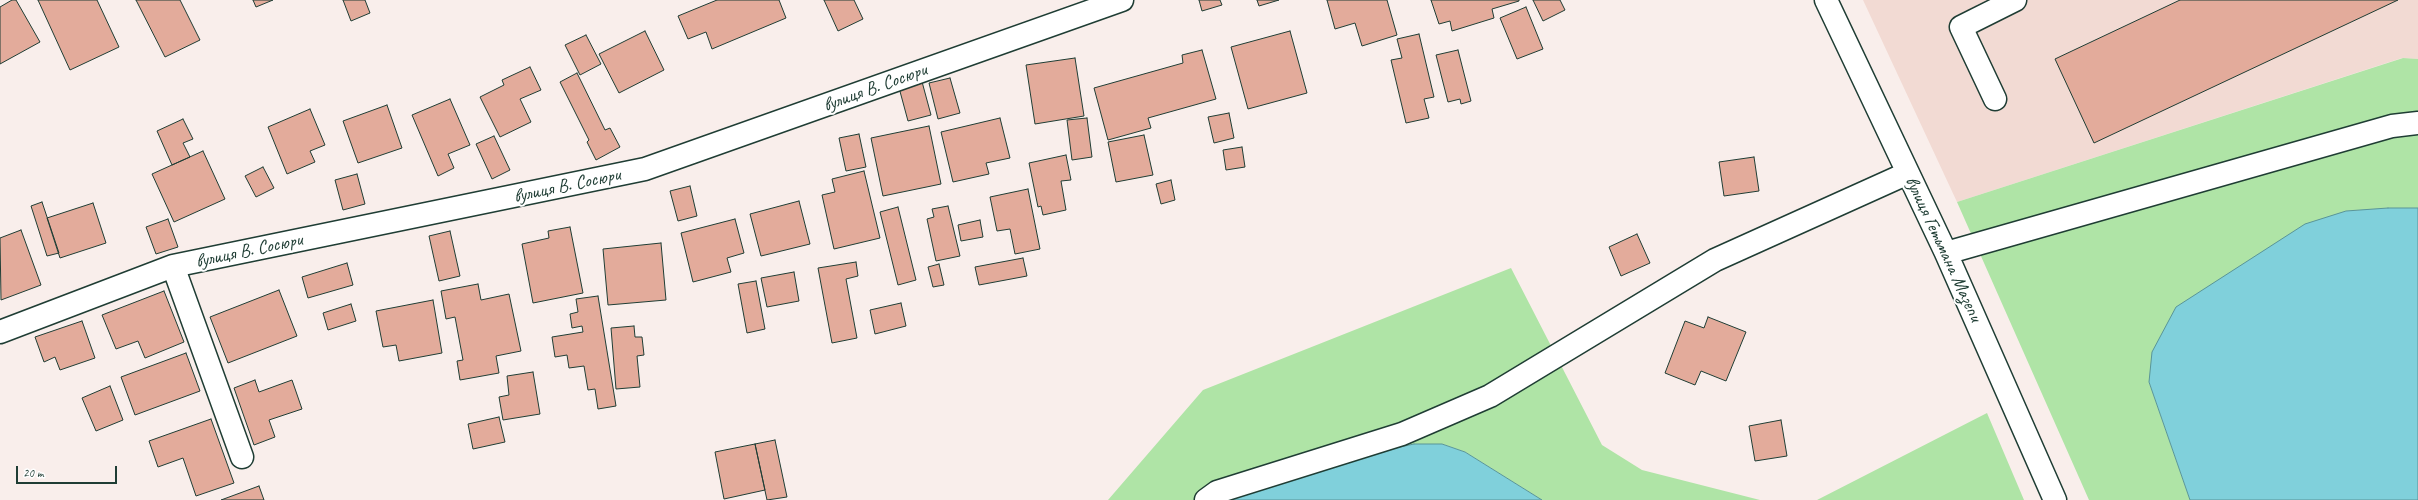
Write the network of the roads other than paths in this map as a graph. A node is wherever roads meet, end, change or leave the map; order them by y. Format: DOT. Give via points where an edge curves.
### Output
graph roads {
  1 [pos="1122,0"];
  2 [pos="1826,0"];
  3 [pos="2014,0"];
  4 [pos="1995,99"];
  5 [pos="2418,124"];
  6 [pos="1908,173"];
  7 [pos="1946,253"];
  8 [pos="173,266"];
  9 [pos="0,332"];
  10 [pos="242,456"];
  11 [pos="1206,500"];
  12 [pos="2055,500"];
  1 -- 8 [label="street, вулиця В. Сосюри" via="645,170"];
  2 -- 6 [label="street, вулиця Гетьмана Мазепи"];
  3 -- 4 [label="street" via="1961,27"];
  5 -- 7 [label="street" via="2392,126"];
  6 -- 7 [label="street, вулиця Гетьмана Мазепи"];
  6 -- 11 [label="street" via="1715,260 1490,396 1402,434 1217,492"];
  7 -- 12 [label="street, вулиця Гетьмана Мазепи"];
  8 -- 9 [label="street, вулиця В. Сосюри"];
  8 -- 10 [label="street"];
}
